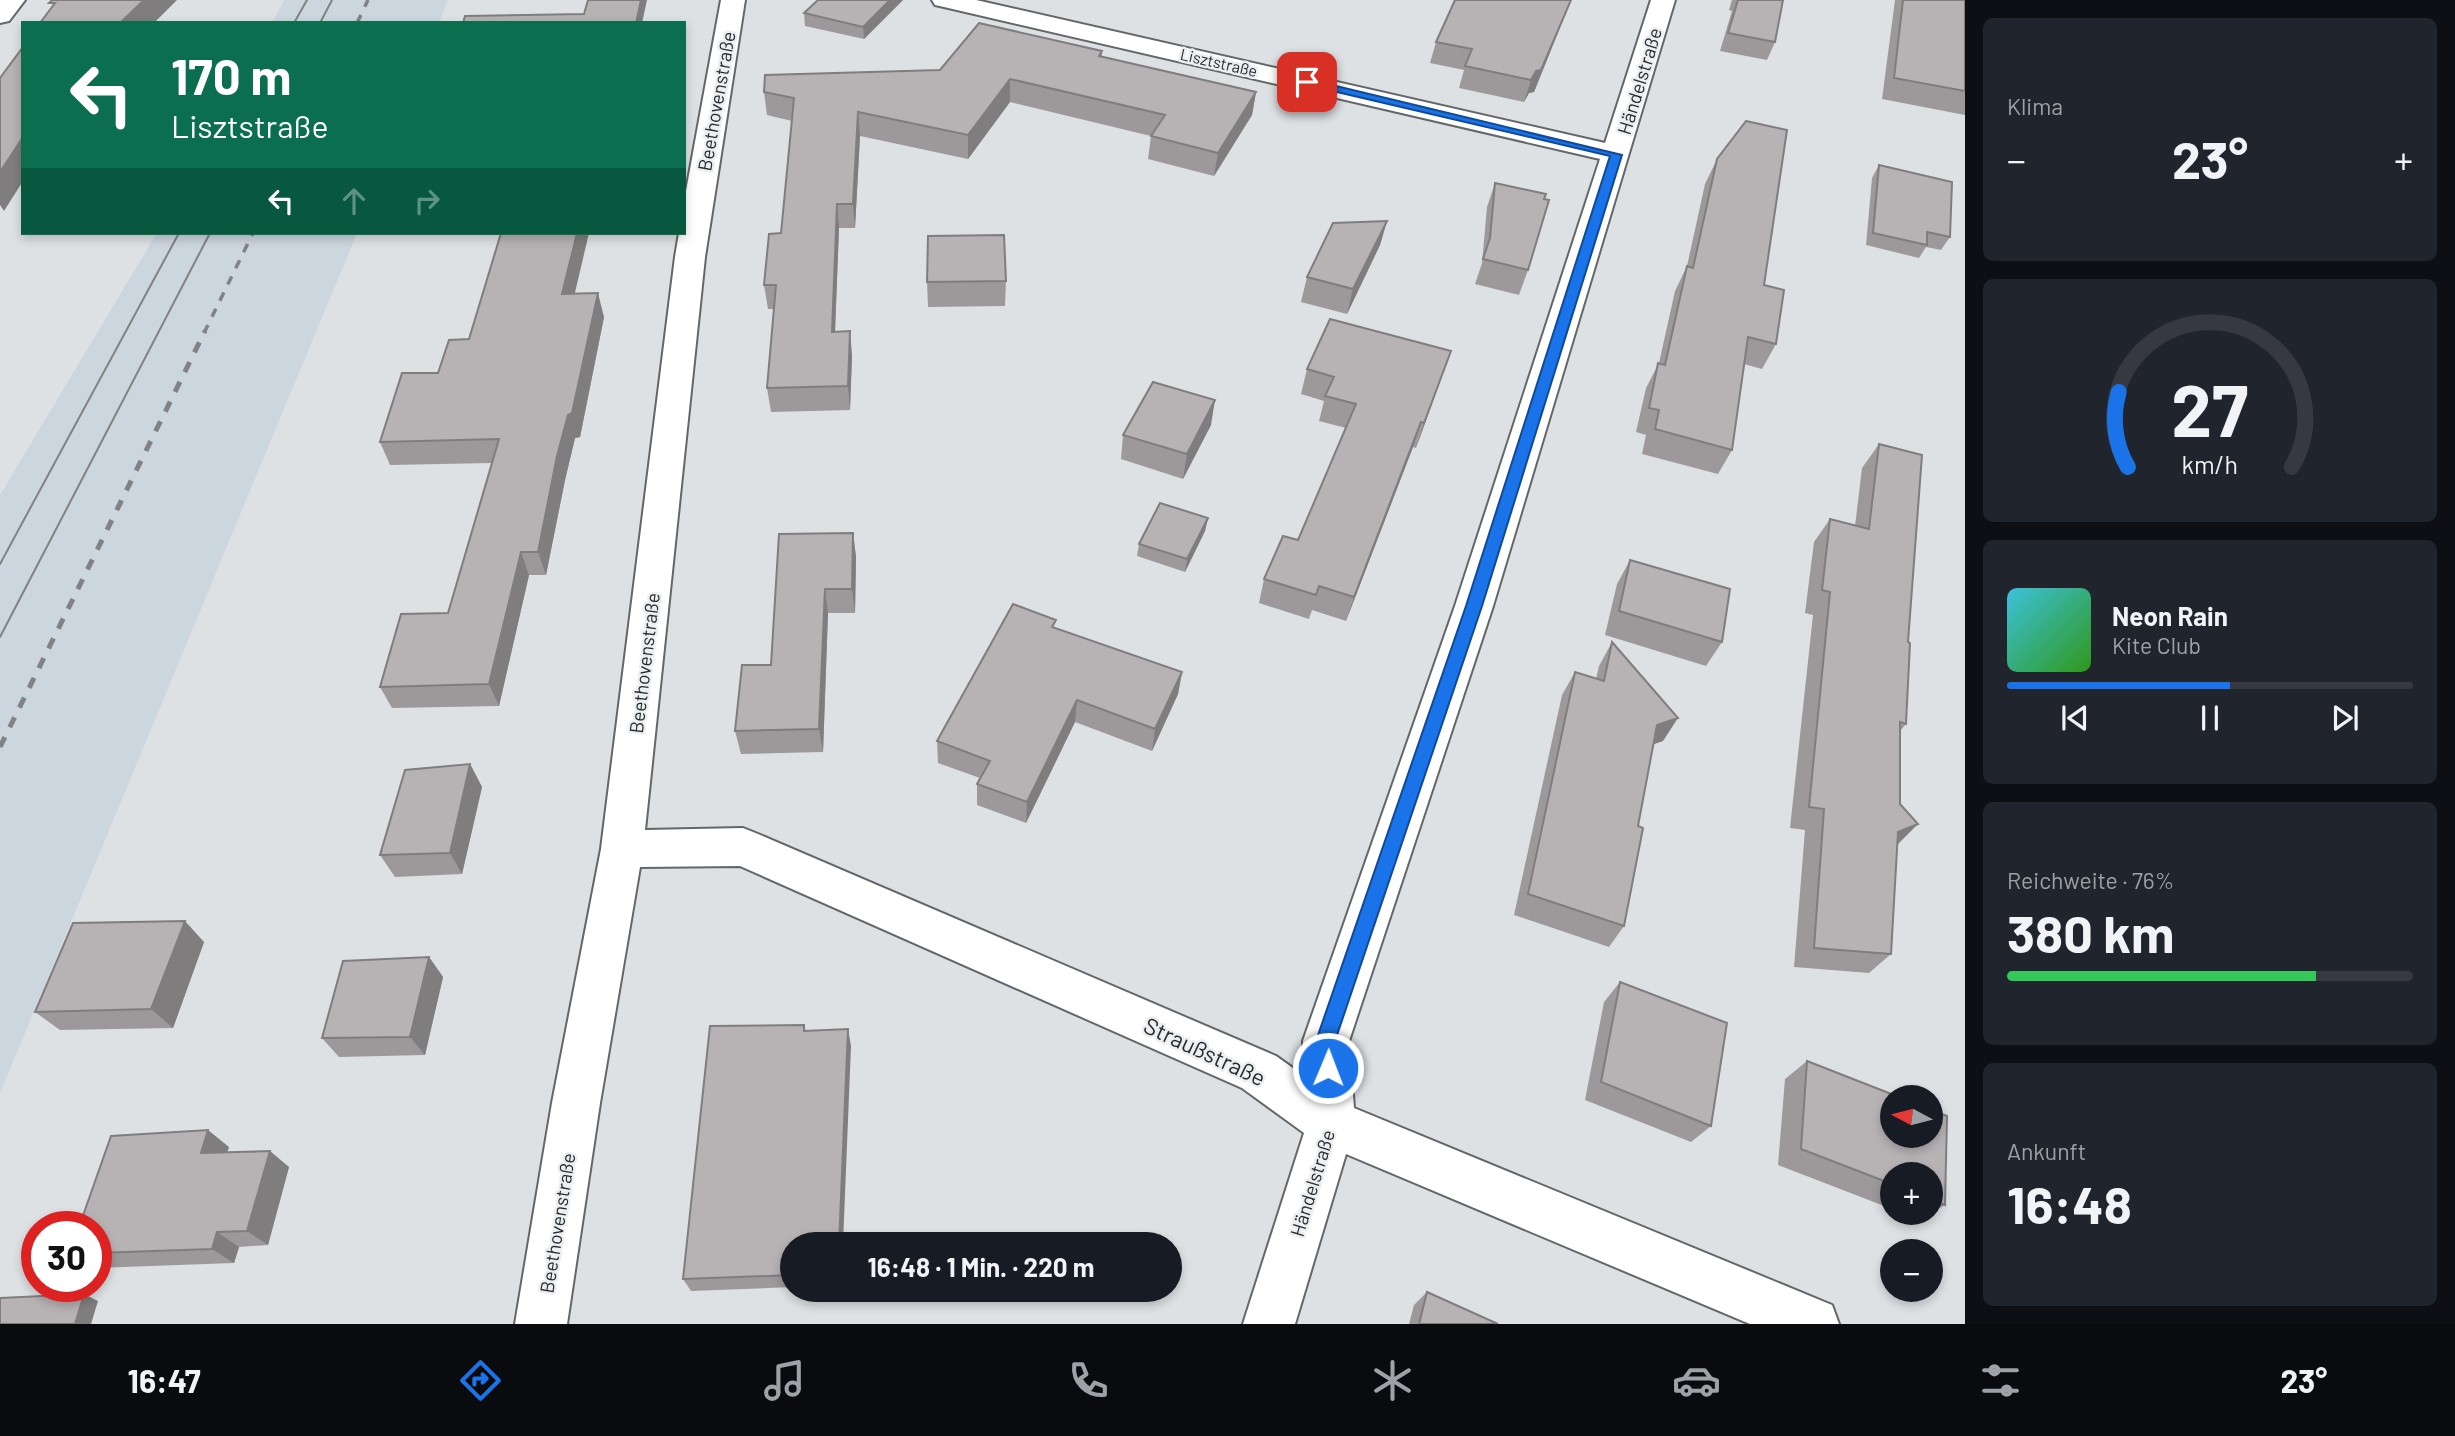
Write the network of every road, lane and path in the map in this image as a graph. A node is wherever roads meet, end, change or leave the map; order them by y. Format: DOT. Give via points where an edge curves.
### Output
graph roads {
  1 [pos="13,0"];
  2 [pos="733,0"];
  3 [pos="944,0"];
  4 [pos="1663,0"];
  5 [pos="0,16"];
  6 [pos="1616,155"];
  7 [pos="622,849"];
  8 [pos="1331,1123"];
  9 [pos="541,1324"];
  10 [pos="1269,1324"];
  11 [pos="1813,1324"];
  1 -- 5 [label="street"];
  2 -- 7 [label="street, Beethovenstraße" via="690,257"];
  3 -- 6 [label="street, Lisztstraße"];
  4 -- 6 [label="street, Händelstraße"];
  6 -- 8 [label="street, Händelstraße" via="1478,595 1326,1041"];
  7 -- 8 [label="street, Straußstraße" via="743,847 1259,1072"];
  7 -- 9 [label="street, Beethovenstraße"];
  8 -- 10 [label="street, Händelstraße"];
  8 -- 11 [label="street, Straußstraße"];
}
